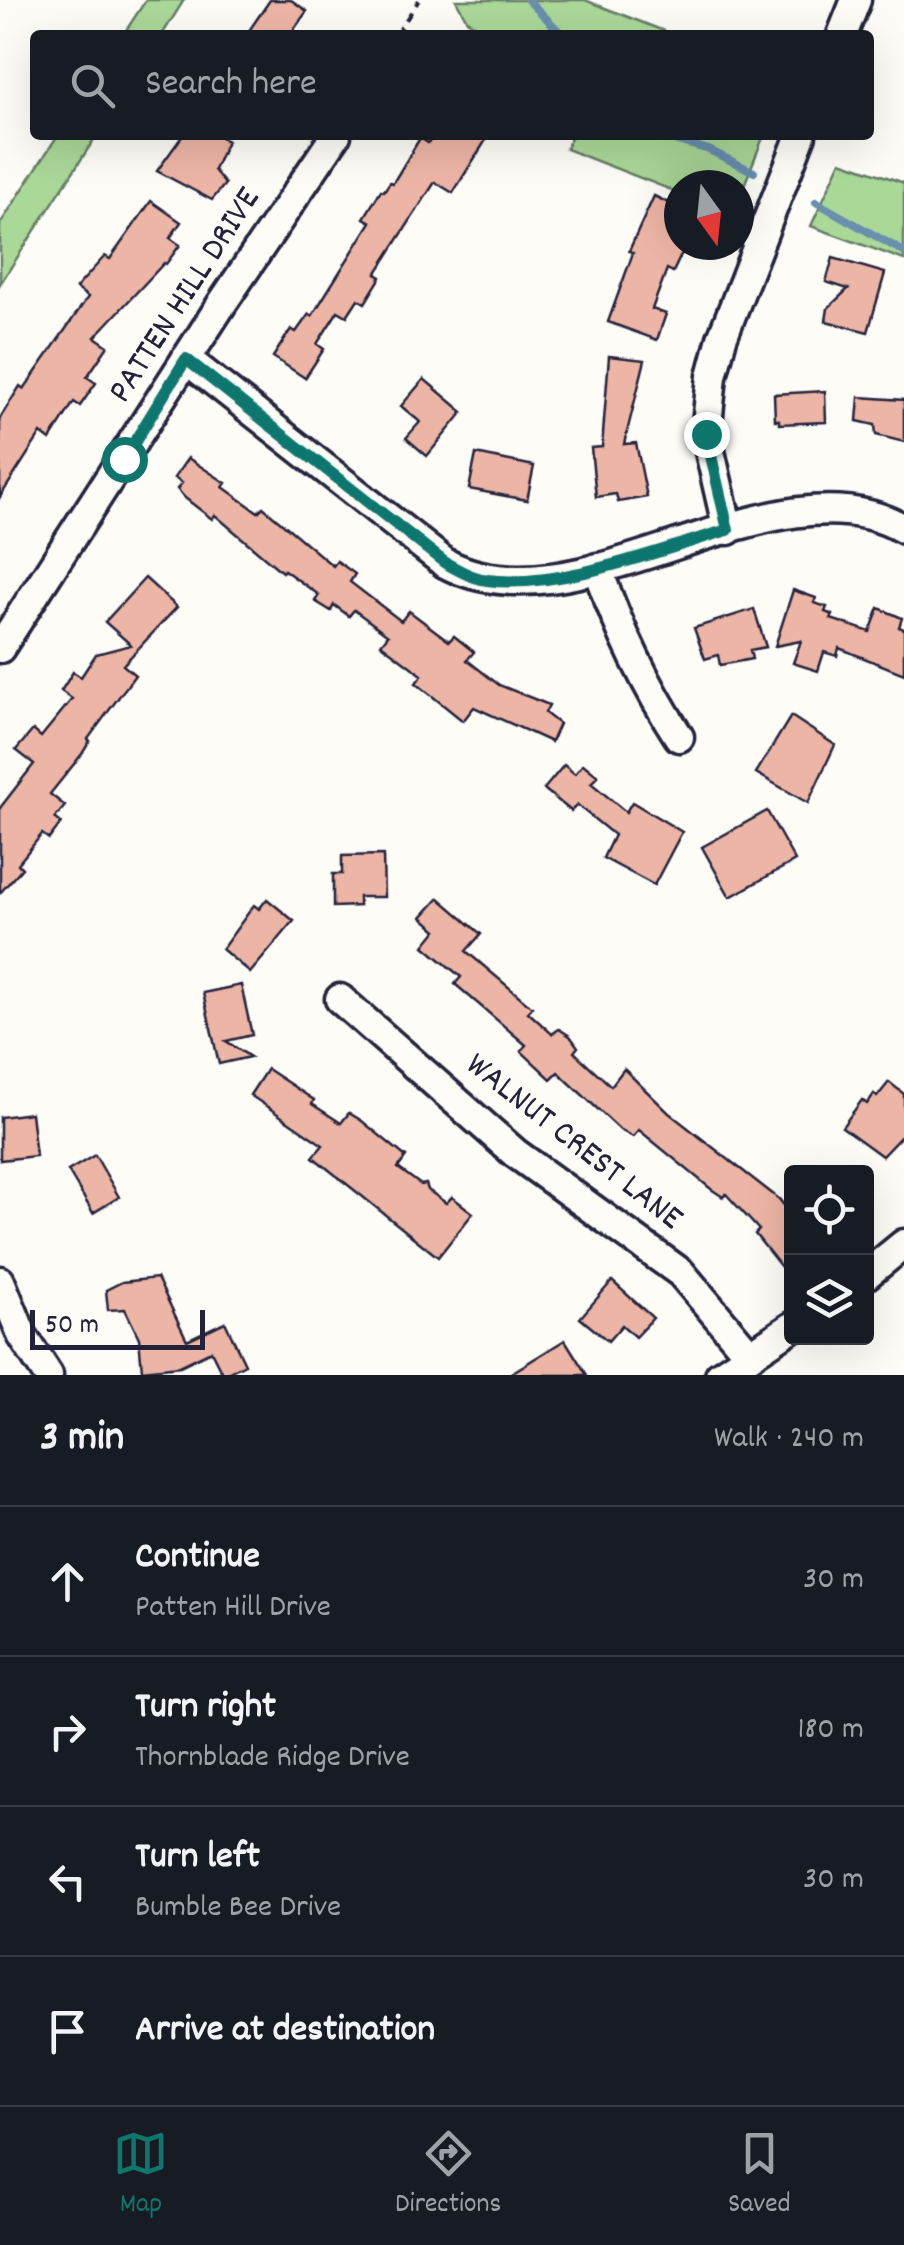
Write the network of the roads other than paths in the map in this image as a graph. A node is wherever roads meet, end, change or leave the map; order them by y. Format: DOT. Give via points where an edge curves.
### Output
graph roads {
  1 [pos="856,0"];
  2 [pos="844,30"];
  3 [pos="333,140"];
  4 [pos="798,140"];
  5 [pos="186,359"];
  6 [pos="904,529"];
  7 [pos="728,530"];
  8 [pos="598,568"];
  9 [pos="0,648"];
  10 [pos="679,737"];
  11 [pos="340,999"];
  12 [pos="904,1244"];
  13 [pos="874,1268"];
  14 [pos="0,1281"];
  15 [pos="784,1332"];
  16 [pos="750,1355"];
  17 [pos="48,1375"];
  18 [pos="720,1375"];
  1 -- 2 [label="street"];
  3 -- 5 [label="street, PATTEN HILL DRIVE"];
  4 -- 7 [label="street" via="712,376 706,434"];
  5 -- 8 [label="street" via="462,572 517,582"];
  5 -- 9 [label="street, PATTEN HILL DRIVE"];
  6 -- 7 [label="street" via="857,512 819,509"];
  7 -- 8 [label="street"];
  8 -- 10 [label="street" via="620,633"];
  11 -- 16 [label="street, WALNUT CREST LANE" via="515,1153 681,1272"];
  12 -- 13 [label="street"];
  14 -- 17 [label="street"];
  15 -- 16 [label="street"];
  16 -- 18 [label="street"];
}
